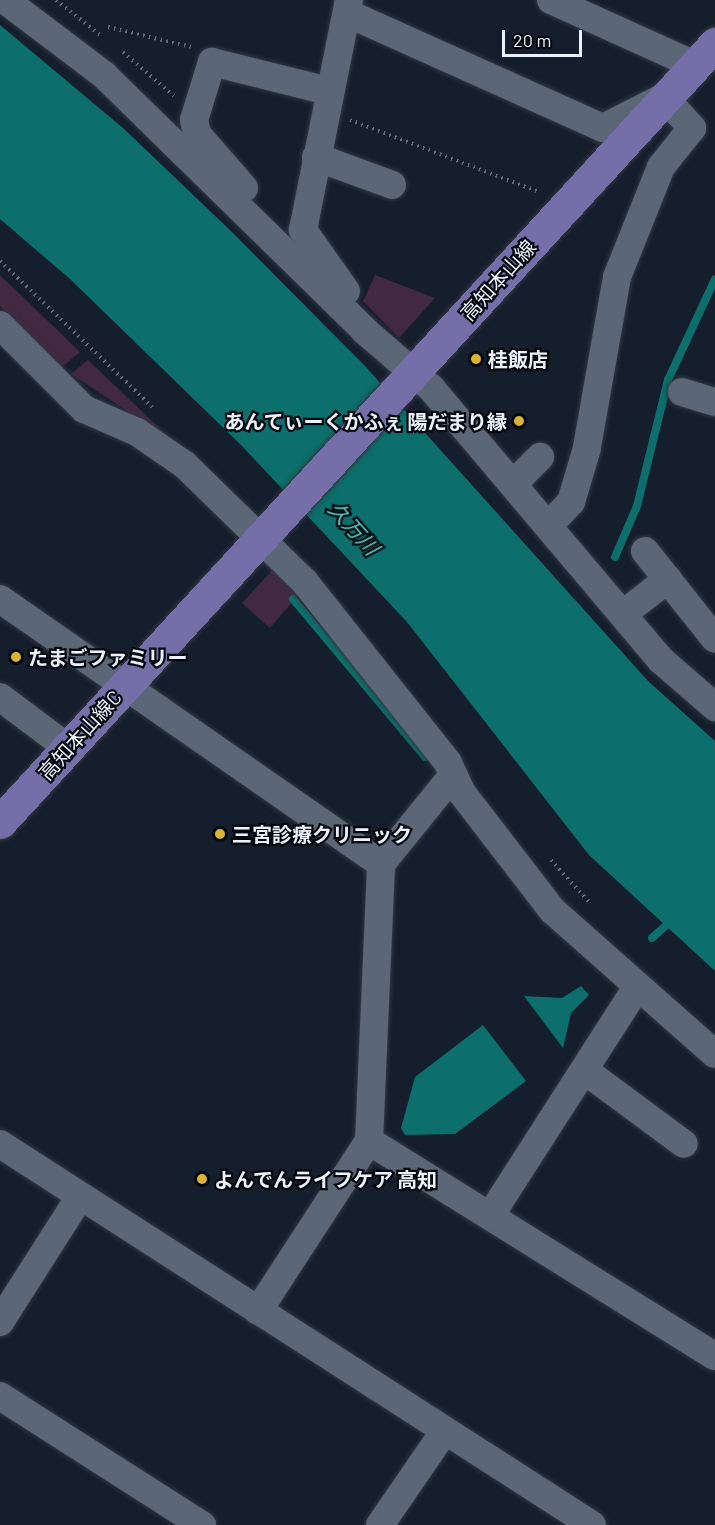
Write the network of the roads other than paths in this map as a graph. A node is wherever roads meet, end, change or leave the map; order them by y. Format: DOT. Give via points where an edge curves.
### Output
graph roads {
  1 [pos="4,0"];
  2 [pos="551,0"];
  3 [pos="348,7"];
  4 [pos="705,54"];
  5 [pos="664,97"];
  6 [pos="326,101"];
  7 [pos="316,157"];
  8 [pos="392,185"];
  9 [pos="264,228"];
  10 [pos="0,325"];
  11 [pos="365,331"];
  12 [pos="407,379"];
  13 [pos="682,392"];
  14 [pos="715,402"];
  15 [pos="540,458"];
  16 [pos="514,483"];
  17 [pos="269,525"];
  18 [pos="549,525"];
  19 [pos="645,551"];
  20 [pos="668,579"];
  21 [pos="0,599"];
  22 [pos="623,614"];
  23 [pos="715,639"];
  24 [pos="124,686"];
  25 [pos="0,697"];
  26 [pos="715,707"];
  27 [pos="68,748"];
  28 [pos="453,776"];
  29 [pos="0,822"];
  30 [pos="381,864"];
  31 [pos="636,989"];
  32 [pos="715,1054"];
  33 [pos="584,1070"];
  34 [pos="369,1141"];
  35 [pos="0,1144"];
  36 [pos="684,1144"];
  37 [pos="80,1198"];
  38 [pos="492,1213"];
  39 [pos="258,1311"];
  40 [pos="0,1322"];
  41 [pos="715,1356"];
  42 [pos="0,1396"];
  43 [pos="444,1432"];
  44 [pos="202,1525"];
  45 [pos="380,1525"];
  46 [pos="592,1525"];
  1 -- 9 [label="street" via="104,75"];
  2 -- 4 [label="street"];
  3 -- 5 [label="street" via="603,128"];
  3 -- 6 [label="street"];
  4 -- 5 [label="main road, 高知本山線"];
  5 -- 12 [label="main road, 高知本山線"];
  5 -- 18 [label="street" via="692,128 661,167 617,277 587,448 572,502"];
  6 -- 7 [label="street"];
  6 -- 9 [label="street" via="212,62 194,120 198,134 240,179"];
  7 -- 8 [label="street"];
  7 -- 11 [label="street" via="303,231 354,302"];
  9 -- 11 [label="street"];
  10 -- 17 [label="street" via="84,409 162,447"];
  11 -- 12 [label="street"];
  12 -- 16 [label="street"];
  12 -- 17 [label="main road, 高知本山線"];
  13 -- 14 [label="street"];
  15 -- 16 [label="street"];
  16 -- 18 [label="street"];
  17 -- 24 [label="main road, 高知本山線C"];
  17 -- 28 [label="street" via="304,581"];
  18 -- 22 [label="street"];
  19 -- 20 [label="street"];
  20 -- 22 [label="street"];
  20 -- 23 [label="street"];
  21 -- 24 [label="street"];
  22 -- 26 [label="street" via="661,660"];
  24 -- 27 [label="main road, 高知本山線C"];
  24 -- 30 [label="street"];
  25 -- 27 [label="street"];
  27 -- 29 [label="main road, 高知本山線C"];
  28 -- 30 [label="street"];
  28 -- 31 [label="street" via="552,910"];
  30 -- 34 [label="street" via="368,1067"];
  31 -- 32 [label="street"];
  31 -- 33 [label="street"];
  33 -- 36 [label="street"];
  33 -- 38 [label="street"];
  34 -- 38 [label="street"];
  34 -- 39 [label="street"];
  35 -- 37 [label="street"];
  37 -- 39 [label="street"];
  37 -- 40 [label="street"];
  38 -- 41 [label="street"];
  39 -- 43 [label="street"];
  42 -- 44 [label="street"];
  43 -- 45 [label="street"];
  43 -- 46 [label="street"];
}
